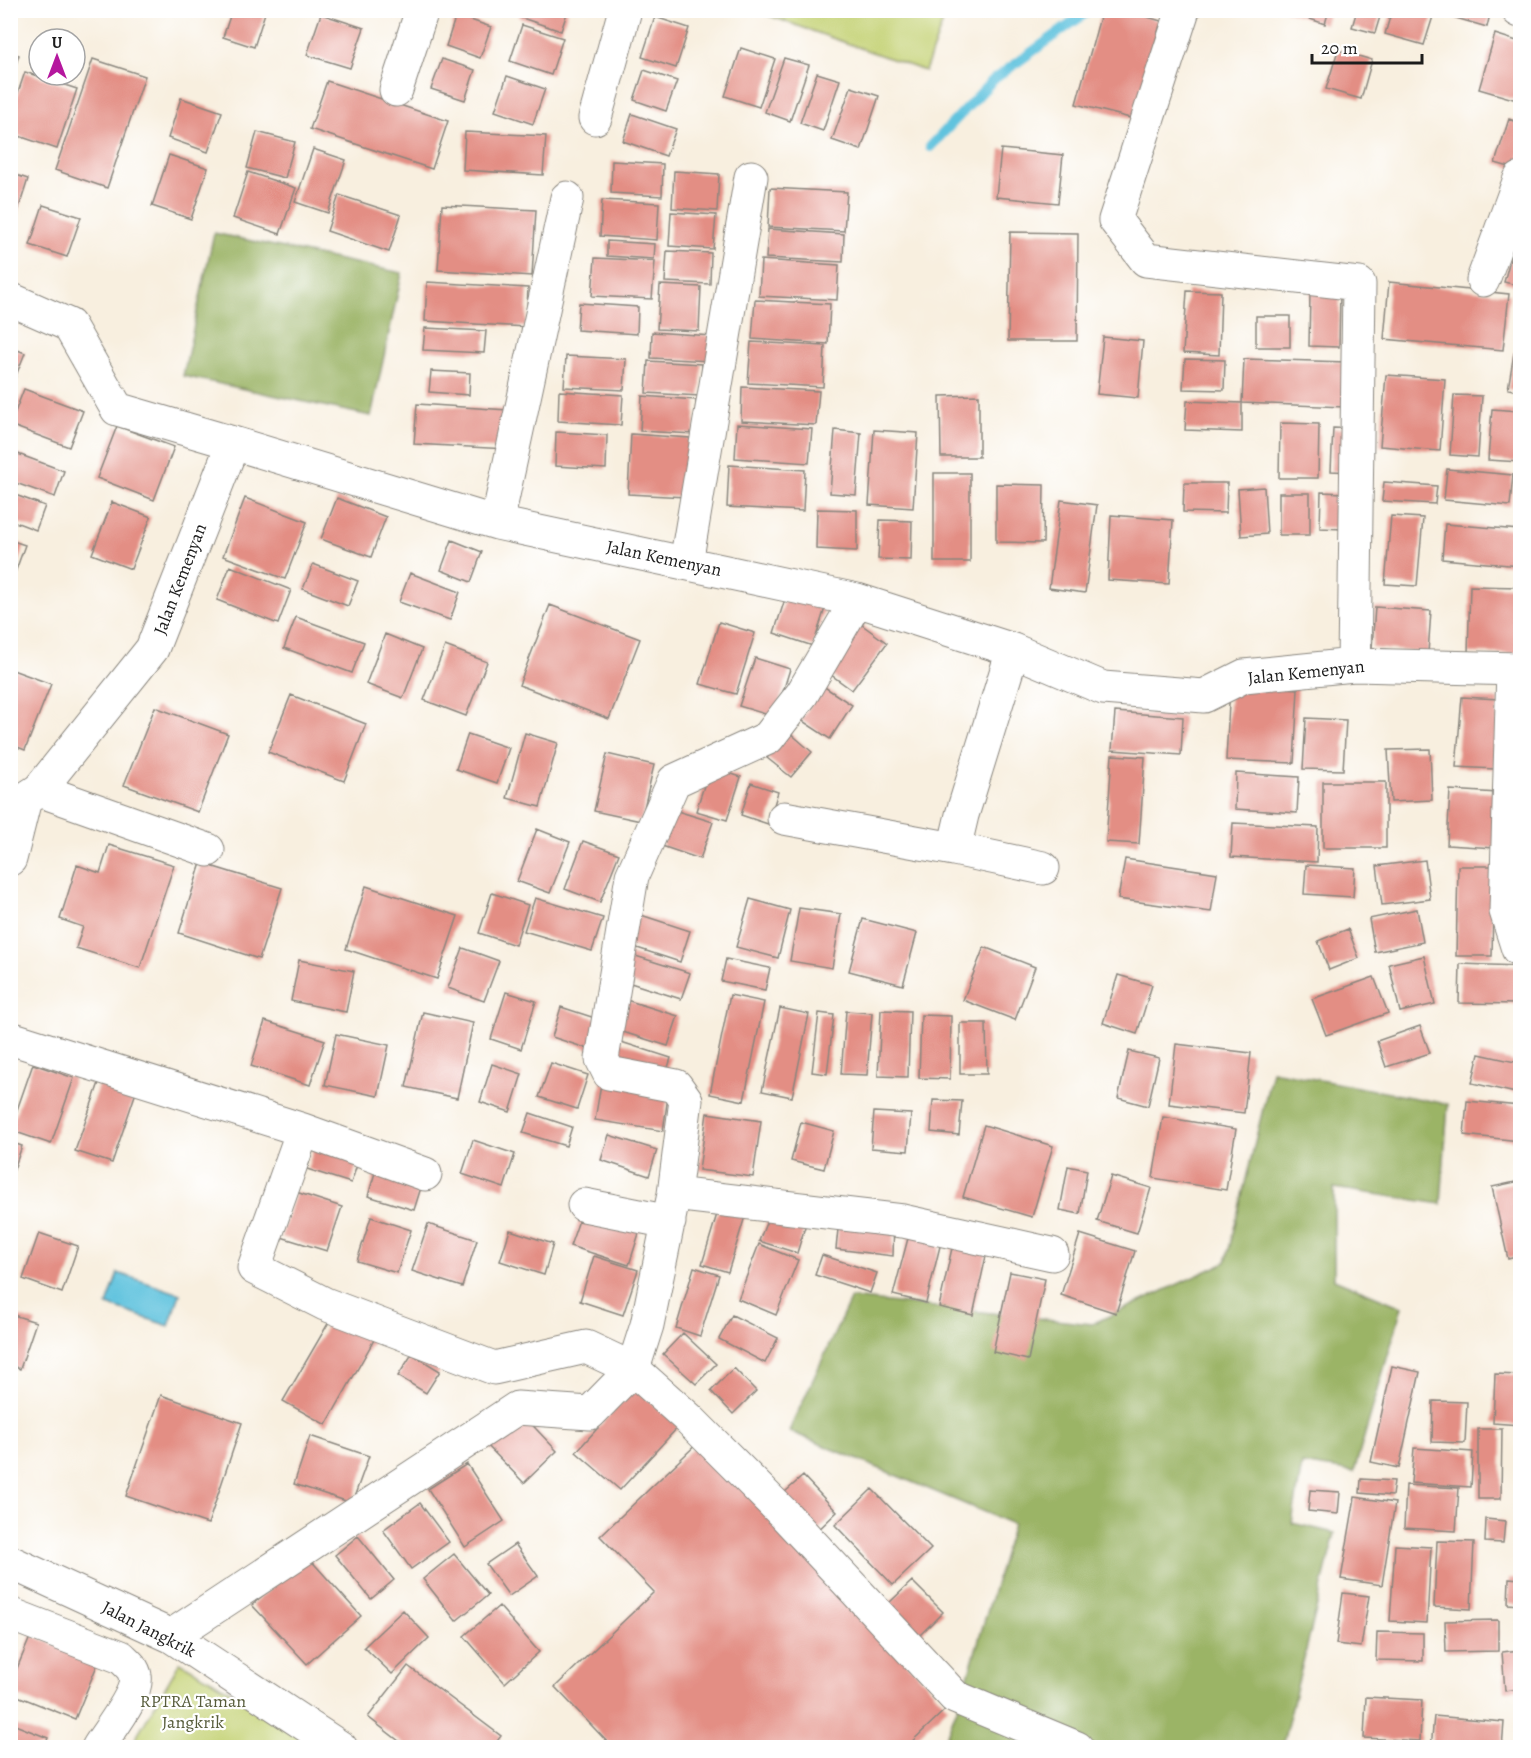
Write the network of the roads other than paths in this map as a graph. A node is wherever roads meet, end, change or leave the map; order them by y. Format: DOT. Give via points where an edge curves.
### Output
graph roads {
  1 [pos="422,10"];
  2 [pos="625,10"];
  3 [pos="1183,10"];
  4 [pos="396,90"];
  5 [pos="595,118"];
  6 [pos="751,177"];
  7 [pos="1521,179"];
  8 [pos="567,198"];
  9 [pos="1483,280"];
  10 [pos="10,299"];
  11 [pos="233,442"];
  12 [pos="497,523"];
  13 [pos="686,563"];
  14 [pos="857,600"];
  15 [pos="1013,650"];
  16 [pos="1354,665"];
  17 [pos="1517,669"];
  18 [pos="25,797"];
  19 [pos="784,818"];
  20 [pos="954,849"];
  21 [pos="208,850"];
  22 [pos="10,859"];
  23 [pos="1042,868"];
  24 [pos="1521,949"];
  25 [pos="10,1038"];
  26 [pos="303,1130"];
  27 [pos="425,1174"];
  28 [pos="584,1205"];
  29 [pos="672,1208"];
  30 [pos="1052,1254"];
  31 [pos="633,1369"];
  32 [pos="10,1562"];
  33 [pos="10,1614"];
  34 [pos="171,1636"];
  35 [pos="98,1748"];
  36 [pos="341,1748"];
  37 [pos="1077,1748"];
  1 -- 4 [label="street"];
  2 -- 5 [label="street"];
  3 -- 16 [label="street" via="1115,220 1146,260 1359,284"];
  6 -- 13 [label="street"];
  7 -- 9 [label="street"];
  8 -- 12 [label="street"];
  10 -- 11 [label="street" via="69,325 117,409"];
  11 -- 12 [label="street, Jalan Kemenyan"];
  11 -- 18 [label="street, Jalan Kemenyan" via="152,649"];
  12 -- 13 [label="street, Jalan Kemenyan"];
  13 -- 14 [label="street, Jalan Kemenyan"];
  14 -- 15 [label="street, Jalan Kemenyan"];
  14 -- 29 [label="street" via="802,694 768,738 674,781 632,876 602,1059 609,1073 676,1086 686,1100"];
  15 -- 16 [label="street, Jalan Kemenyan" via="1103,688 1204,696 1244,676"];
  15 -- 20 [label="street"];
  16 -- 17 [label="street, Jalan Kemenyan"];
  17 -- 24 [label="street" via="1506,911"];
  18 -- 21 [label="street"];
  18 -- 22 [label="street"];
  19 -- 20 [label="street"];
  20 -- 23 [label="street"];
  25 -- 26 [label="street"];
  26 -- 27 [label="street"];
  26 -- 31 [label="street" via="254,1268 325,1304 494,1368 586,1347"];
  28 -- 29 [label="street"];
  29 -- 30 [label="street" via="903,1221"];
  29 -- 31 [label="street" via="647,1325"];
  31 -- 34 [label="street" via="590,1413 517,1408"];
  31 -- 37 [label="street" via="784,1514 955,1697"];
  32 -- 34 [label="street, Jalan Jangkrik"];
  33 -- 35 [label="street" via="121,1656 133,1669 134,1692"];
  34 -- 36 [label="street, Jalan Jangkrik"];
}
